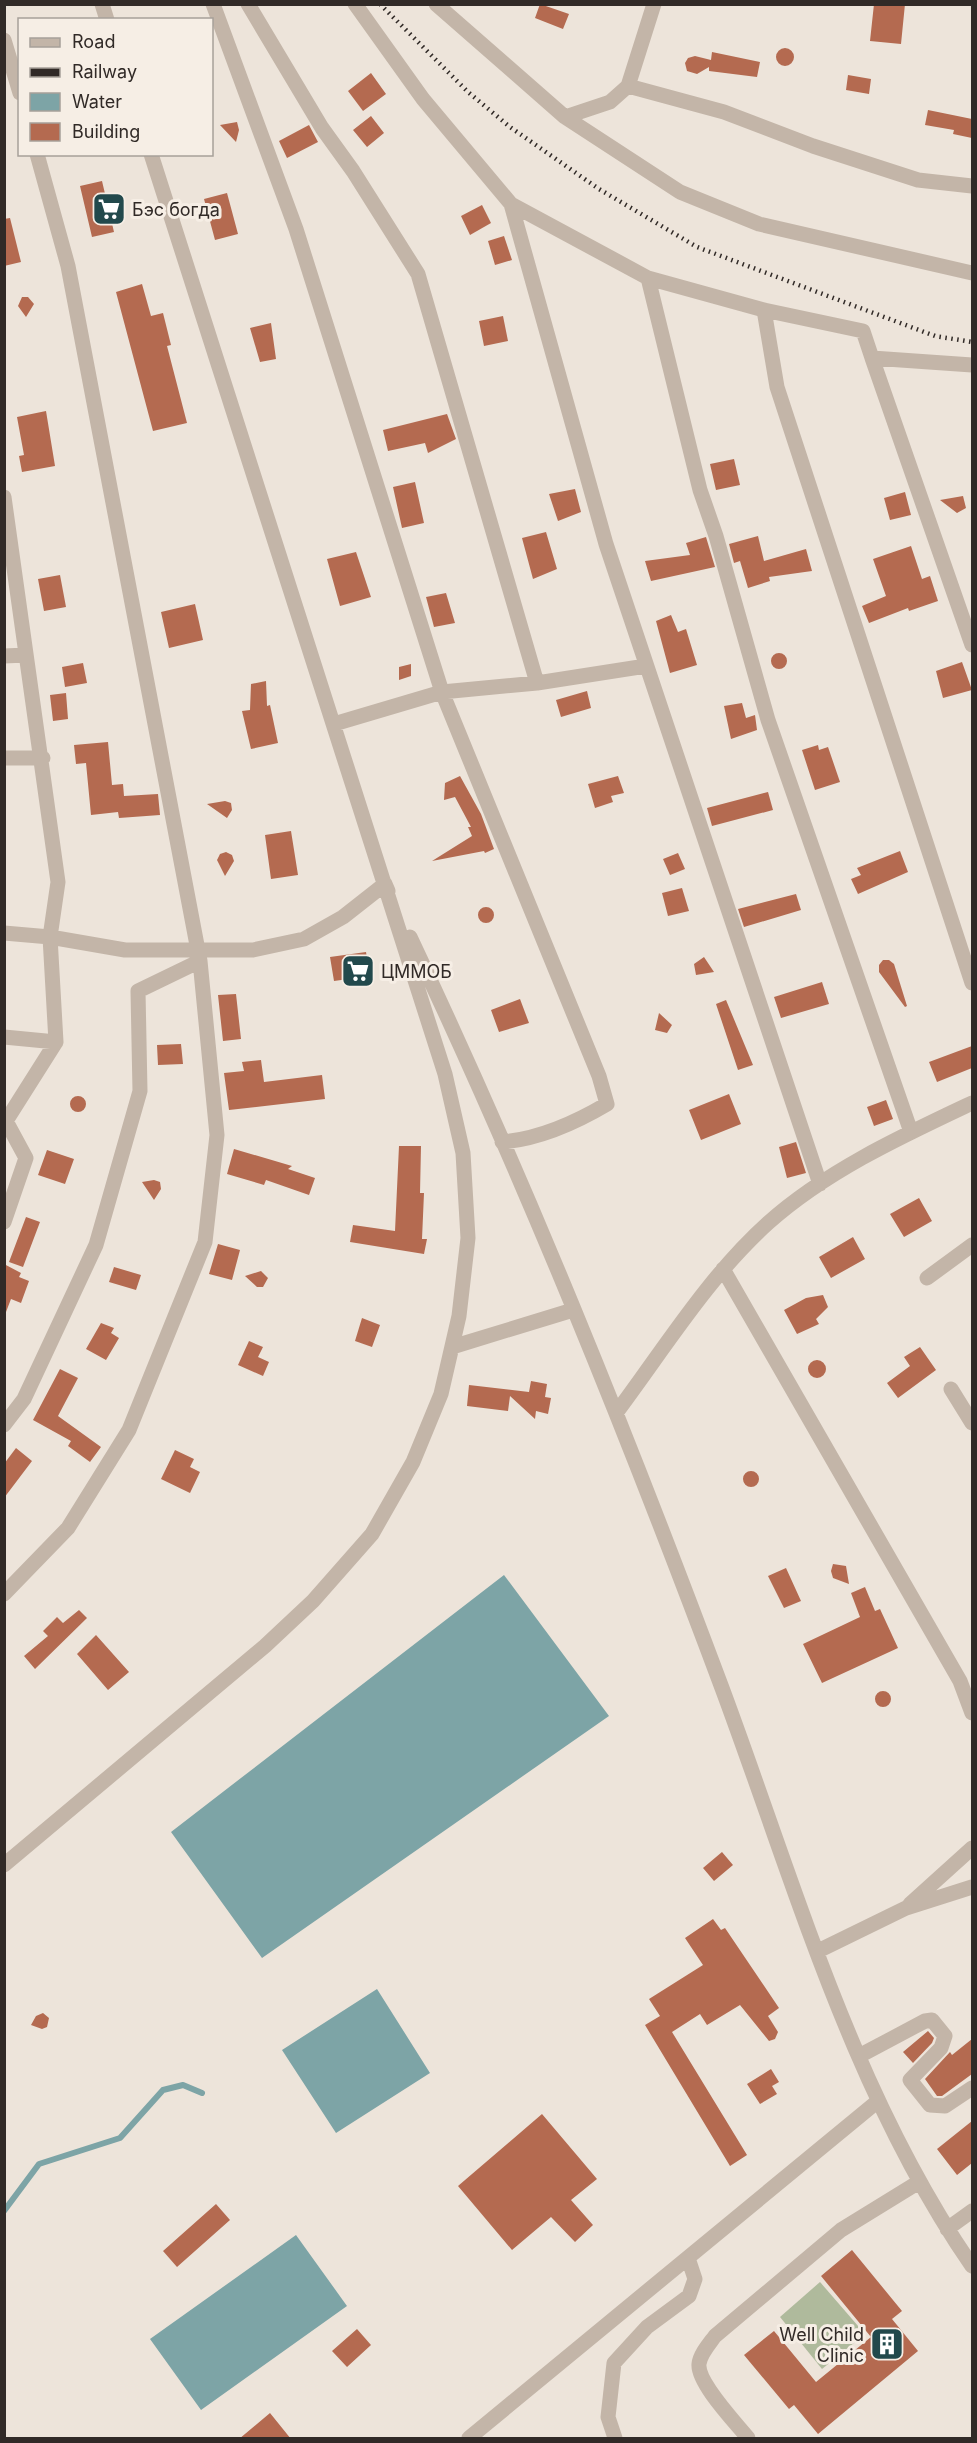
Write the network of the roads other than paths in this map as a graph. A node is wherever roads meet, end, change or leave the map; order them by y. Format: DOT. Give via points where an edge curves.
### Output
graph roads {
  1 [pos="213,4"];
  2 [pos="248,4"];
  3 [pos="354,4"];
  4 [pos="436,4"];
  5 [pos="654,4"];
  6 [pos="4,40"];
  7 [pos="18,86"];
  8 [pos="628,86"];
  9 [pos="566,117"];
  10 [pos="38,156"];
  11 [pos="152,156"];
  12 [pos="972,186"];
  13 [pos="511,204"];
  14 [pos="972,273"];
  15 [pos="648,278"];
  16 [pos="764,310"];
  17 [pos="872,358"];
  18 [pos="972,365"];
  19 [pos="4,497"];
  20 [pos="9,554"];
  21 [pos="972,645"];
  22 [pos="26,655"];
  23 [pos="4,656"];
  24 [pos="645,666"];
  25 [pos="537,683"];
  26 [pos="442,692"];
  27 [pos="334,724"];
  28 [pos="4,758"];
  29 [pos="43,758"];
  30 [pos="385,884"];
  31 [pos="4,933"];
  32 [pos="50,936"];
  33 [pos="199,955"];
  34 [pos="972,983"];
  35 [pos="4,1037"];
  36 [pos="56,1042"];
  37 [pos="972,1103"];
  38 [pos="5,1121"];
  39 [pos="911,1132"];
  40 [pos="502,1142"];
  41 [pos="820,1184"];
  42 [pos="4,1222"];
  43 [pos="972,1245"];
  44 [pos="723,1269"];
  45 [pos="927,1278"];
  46 [pos="573,1310"];
  47 [pos="452,1347"];
  48 [pos="951,1389"];
  49 [pos="616,1413"];
  50 [pos="972,1423"];
  51 [pos="4,1425"];
  52 [pos="4,1594"];
  53 [pos="966,1677"];
  54 [pos="972,1713"];
  55 [pos="972,1848"];
  56 [pos="4,1865"];
  57 [pos="972,1887"];
  58 [pos="906,1908"];
  59 [pos="818,1951"];
  60 [pos="860,2056"];
  61 [pos="972,2088"];
  62 [pos="878,2102"];
  63 [pos="919,2182"];
  64 [pos="972,2211"];
  65 [pos="947,2229"];
  66 [pos="688,2258"];
  67 [pos="972,2266"];
  68 [pos="469,2439"];
  69 [pos="615,2439"];
  70 [pos="748,2439"];
  1 -- 26 [label="street" via="296,229"];
  2 -- 25 [label="street" via="322,128 418,274"];
  3 -- 13 [label="street" via="423,99"];
  4 -- 9 [label="street"];
  5 -- 8 [label="street"];
  6 -- 7 [label="street"];
  8 -- 9 [label="street" via="610,102"];
  8 -- 12 [label="street" via="724,112 918,180"];
  9 -- 14 [label="street" via="680,192 759,224"];
  10 -- 33 [label="street" via="68,266"];
  11 -- 27 [label="street"];
  13 -- 15 [label="street"];
  13 -- 24 [label="street" via="606,544"];
  15 -- 16 [label="street"];
  15 -- 39 [label="street" via="700,490 768,720"];
  16 -- 17 [label="street" via="863,331"];
  16 -- 34 [label="street" via="777,387"];
  17 -- 18 [label="street"];
  17 -- 21 [label="street"];
  19 -- 20 [label="street"];
  20 -- 22 [label="street"];
  22 -- 23 [label="street"];
  22 -- 29 [label="street"];
  24 -- 25 [label="street"];
  24 -- 41 [label="street"];
  25 -- 26 [label="street"];
  26 -- 27 [label="street"];
  26 -- 40 [label="street" via="608,1104 528,1140"];
  27 -- 30 [label="street"];
  28 -- 29 [label="street"];
  29 -- 32 [label="street" via="58,882"];
  30 -- 33 [label="street" via="343,917 304,939 253,950"];
  30 -- 40 [label="street" via="466,1054"];
  30 -- 47 [label="street" via="445,1074 463,1153 468,1238"];
  31 -- 32 [label="street"];
  32 -- 33 [label="street" via="125,950"];
  32 -- 36 [label="street"];
  33 -- 51 [label="street" via="138,991 140,1091 96,1245 24,1399"];
  33 -- 52 [label="street" via="217,1135 205,1242 129,1430 68,1528"];
  35 -- 36 [label="street"];
  36 -- 38 [label="street"];
  37 -- 39 [label="street"];
  38 -- 42 [label="street" via="26,1158"];
  39 -- 41 [label="street"];
  40 -- 46 [label="street"];
  41 -- 44 [label="street" via="768,1223"];
  43 -- 45 [label="street"];
  44 -- 49 [label="street"];
  44 -- 53 [label="street"];
  46 -- 47 [label="street"];
  46 -- 49 [label="street"];
  47 -- 56 [label="street" via="441,1394 412,1462 372,1534 313,1601 265,1646"];
  48 -- 50 [label="street"];
  49 -- 59 [label="street"];
  53 -- 54 [label="street"];
  55 -- 58 [label="street"];
  57 -- 58 [label="street"];
  58 -- 59 [label="street"];
  59 -- 60 [label="street"];
  60 -- 61 [label="street" via="932,2020 945,2036 941,2048 910,2080 930,2105 945,2106"];
  60 -- 62 [label="street"];
  62 -- 63 [label="street"];
  62 -- 66 [label="street"];
  63 -- 65 [label="street"];
  63 -- 70 [label="street" via="841,2230 706,2348 699,2363 702,2379"];
  64 -- 65 [label="street"];
  65 -- 67 [label="street"];
  66 -- 68 [label="street"];
  66 -- 69 [label="street" via="695,2279 689,2295 647,2327 614,2362 608,2417"];
}
